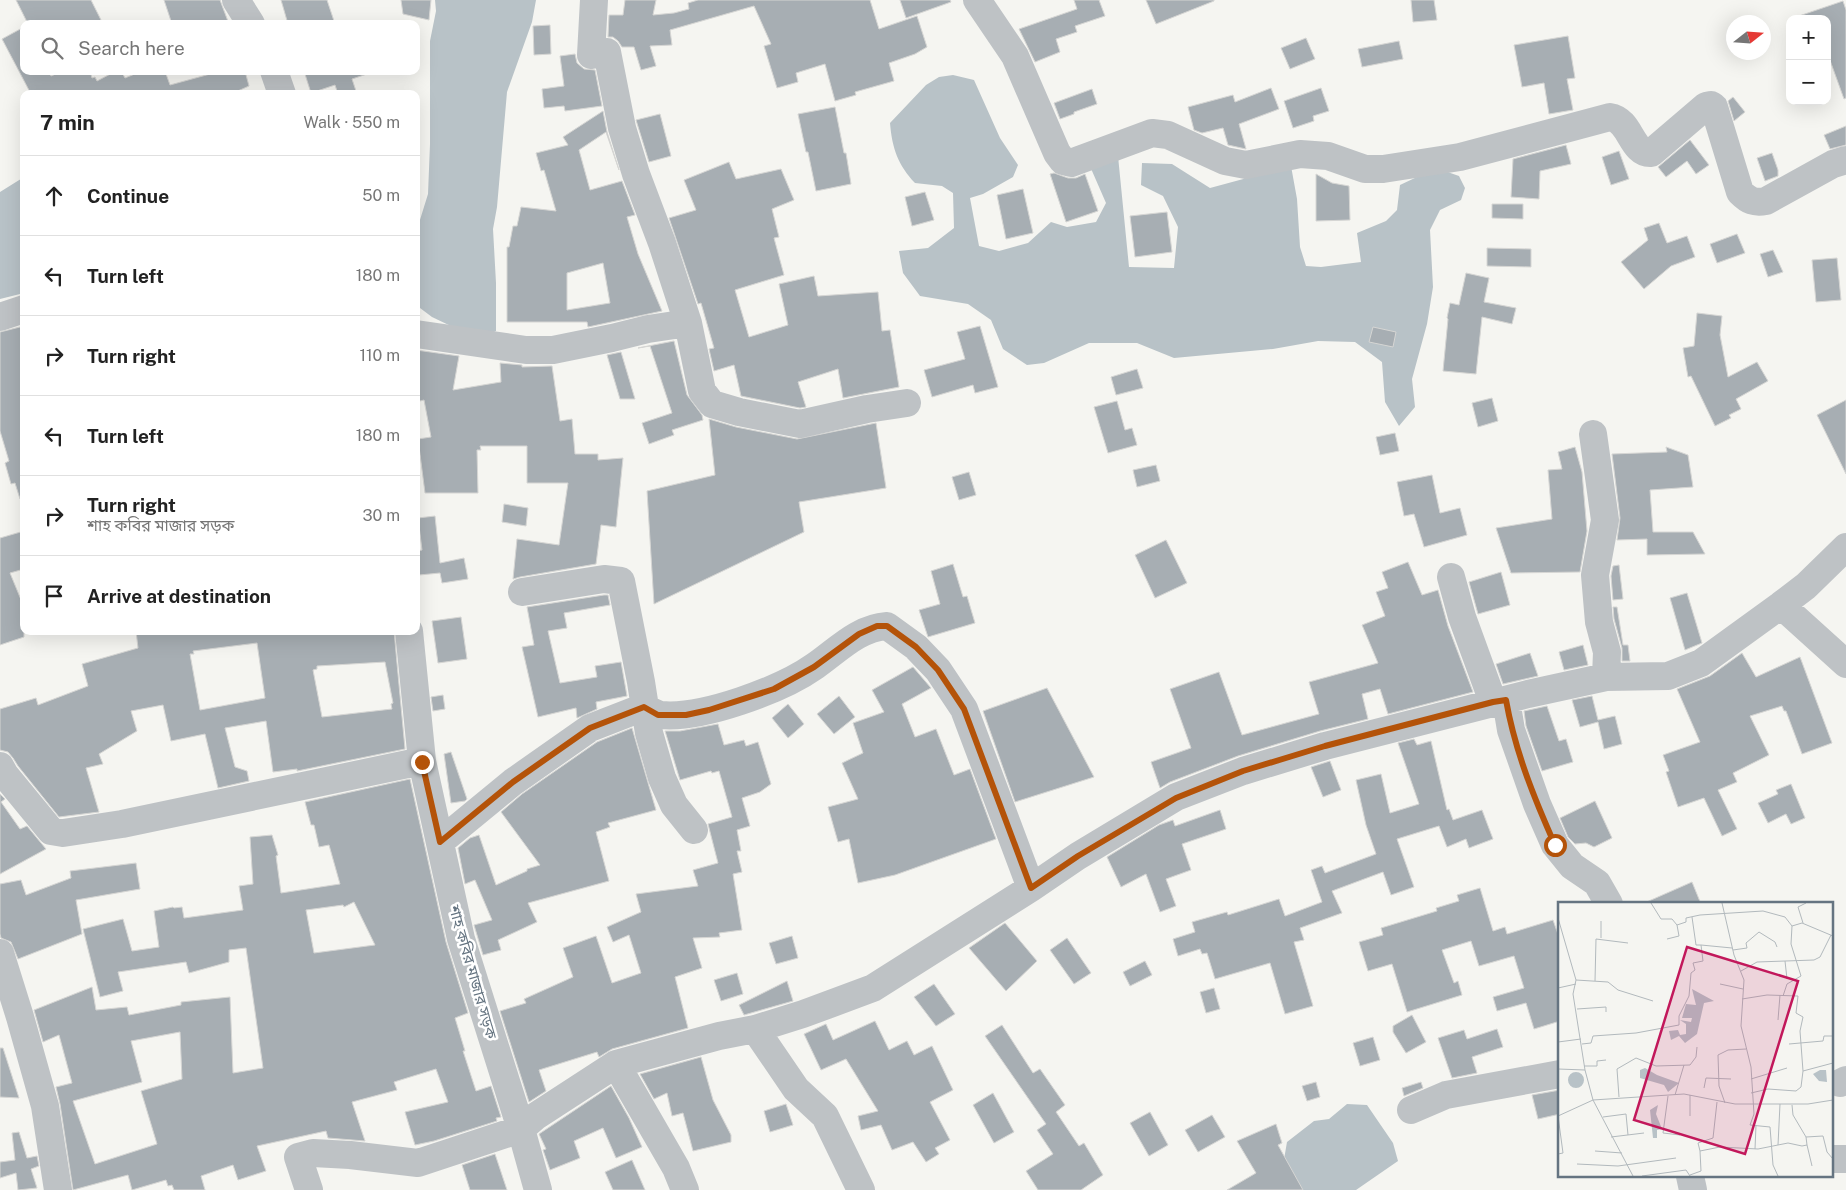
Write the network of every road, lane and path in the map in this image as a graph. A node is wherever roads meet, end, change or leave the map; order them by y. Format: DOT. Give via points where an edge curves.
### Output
graph roads {
  1 [pos="236,0"];
  2 [pos="594,0"];
  3 [pos="977,0"];
  4 [pos="248,20"];
  5 [pos="275,75"];
  6 [pos="281,90"];
  7 [pos="1846,160"];
  8 [pos="20,310"];
  9 [pos="0,317"];
  10 [pos="688,323"];
  11 [pos="420,335"];
  12 [pos="907,403"];
  13 [pos="1593,434"];
  14 [pos="1846,546"];
  15 [pos="1451,577"];
  16 [pos="522,592"];
  17 [pos="1781,605"];
  18 [pos="409,635"];
  19 [pos="1846,664"];
  20 [pos="1606,677"];
  21 [pos="1500,701"];
  22 [pos="644,707"];
  23 [pos="422,762"];
  24 [pos="0,766"];
  25 [pos="694,830"];
  26 [pos="440,842"];
  27 [pos="1031,888"];
  28 [pos="1608,902"];
  29 [pos="0,953"];
  30 [pos="755,1029"];
  31 [pos="616,1064"];
  32 [pos="1558,1074"];
  33 [pos="1411,1110"];
  34 [pos="521,1129"];
  35 [pos="58,1190"];
  36 [pos="308,1190"];
  37 [pos="538,1190"];
  38 [pos="685,1190"];
  39 [pos="861,1190"];
  1 -- 4 [label="street"];
  2 -- 10 [label="street" via="591,55 607,52 622,128"];
  3 -- 7 [label="street" via="1016,56 1057,153 1063,161 1071,163 1152,133 1168,135 1225,161 1246,166 1300,154 1328,156 1365,169 1383,169 1460,157 1610,117 1622,123 1640,149 1651,153 1711,105 1740,192 1747,199 1766,201"];
  5 -- 6 [label="street"];
  8 -- 9 [label="street"];
  10 -- 11 [label="street" via="553,350 526,350"];
  10 -- 12 [label="street" via="702,391 712,404 800,424"];
  13 -- 20 [label="street" via="1605,520 1595,575 1599,622 1606,652"];
  14 -- 17 [label="street" via="1806,586"];
  15 -- 21 [label="street" via="1462,616"];
  16 -- 22 [label="street" via="604,579 621,581"];
  17 -- 19 [label="street"];
  17 -- 20 [label="street" via="1701,663 1668,676"];
  18 -- 23 [label="street, শাহ কবির মাজার সড়ক"];
  20 -- 21 [label="street"];
  21 -- 27 [label="street" via="1243,771 1176,798"];
  21 -- 28 [label="street" via="1555,845 1572,866 1597,883"];
  22 -- 25 [label="street" via="662,778 674,805"];
  22 -- 26 [label="street" via="590,728 513,782"];
  22 -- 27 [label="street" via="658,715 686,715 774,689 814,667 859,634 877,626 887,626 916,647 938,670 964,709"];
  23 -- 24 [label="street" via="122,824 63,833 51,831"];
  23 -- 26 [label="street, শাহ কবির মাজার সড়ক"];
  26 -- 34 [label="street, শাহ কবির মাজার সড়ক" via="461,939"];
  27 -- 30 [label="street" via="873,988"];
  29 -- 35 [label="street" via="45,1106"];
  30 -- 31 [label="street"];
  30 -- 39 [label="street" via="796,1089 825,1116"];
  31 -- 34 [label="street"];
  31 -- 38 [label="street" via="676,1168"];
  32 -- 33 [label="street" via="1446,1095"];
  34 -- 36 [label="street" via="418,1163 313,1153 298,1157"];
  34 -- 37 [label="street, শাহ কবির মাজার সড়ক"];
}
